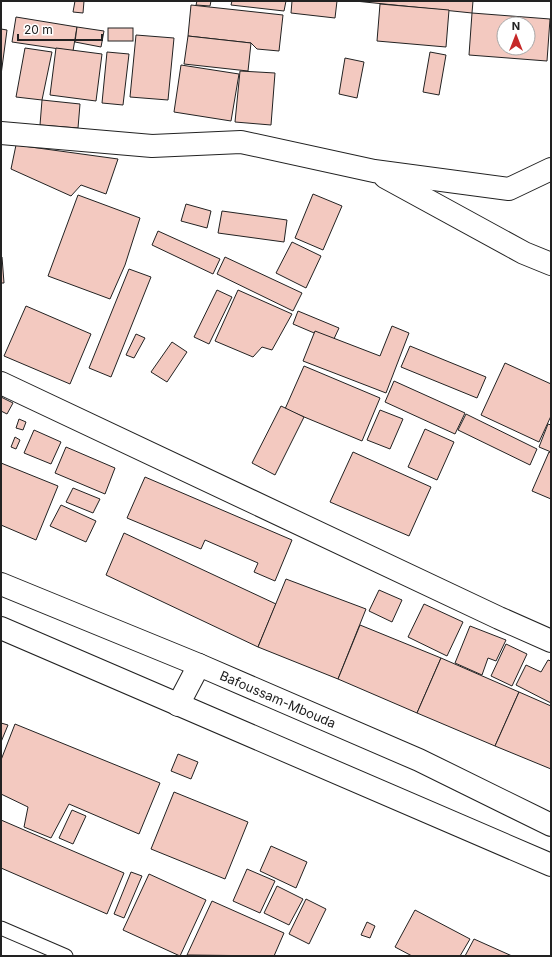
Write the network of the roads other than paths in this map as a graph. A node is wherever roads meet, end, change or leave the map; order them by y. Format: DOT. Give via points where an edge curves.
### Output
graph roads {
  1 [pos="1,133"];
  2 [pos="551,169"];
  3 [pos="374,171"];
  4 [pos="551,264"];
  5 [pos="1,383"];
  6 [pos="1,584"];
  7 [pos="1,628"];
  8 [pos="551,641"];
  9 [pos="199,665"];
  10 [pos="178,705"];
  11 [pos="551,825"];
  12 [pos="551,865"];
  13 [pos="1,928"];
  14 [pos="66,956"];
  1 -- 3 [label="main road" via="152,146 241,142"];
  2 -- 3 [label="main road" via="509,189"];
  3 -- 4 [label="main road" via="524,253"];
  5 -- 8 [label="main road"];
  6 -- 9 [label="main road, Bafoussam-Mbouda"];
  7 -- 10 [label="main road"];
  9 -- 10 [label="main road"];
  9 -- 11 [label="main road, Bafoussam-Mbouda" via="419,760"];
  10 -- 12 [label="main road"];
  13 -- 14 [label="lane"];
}
